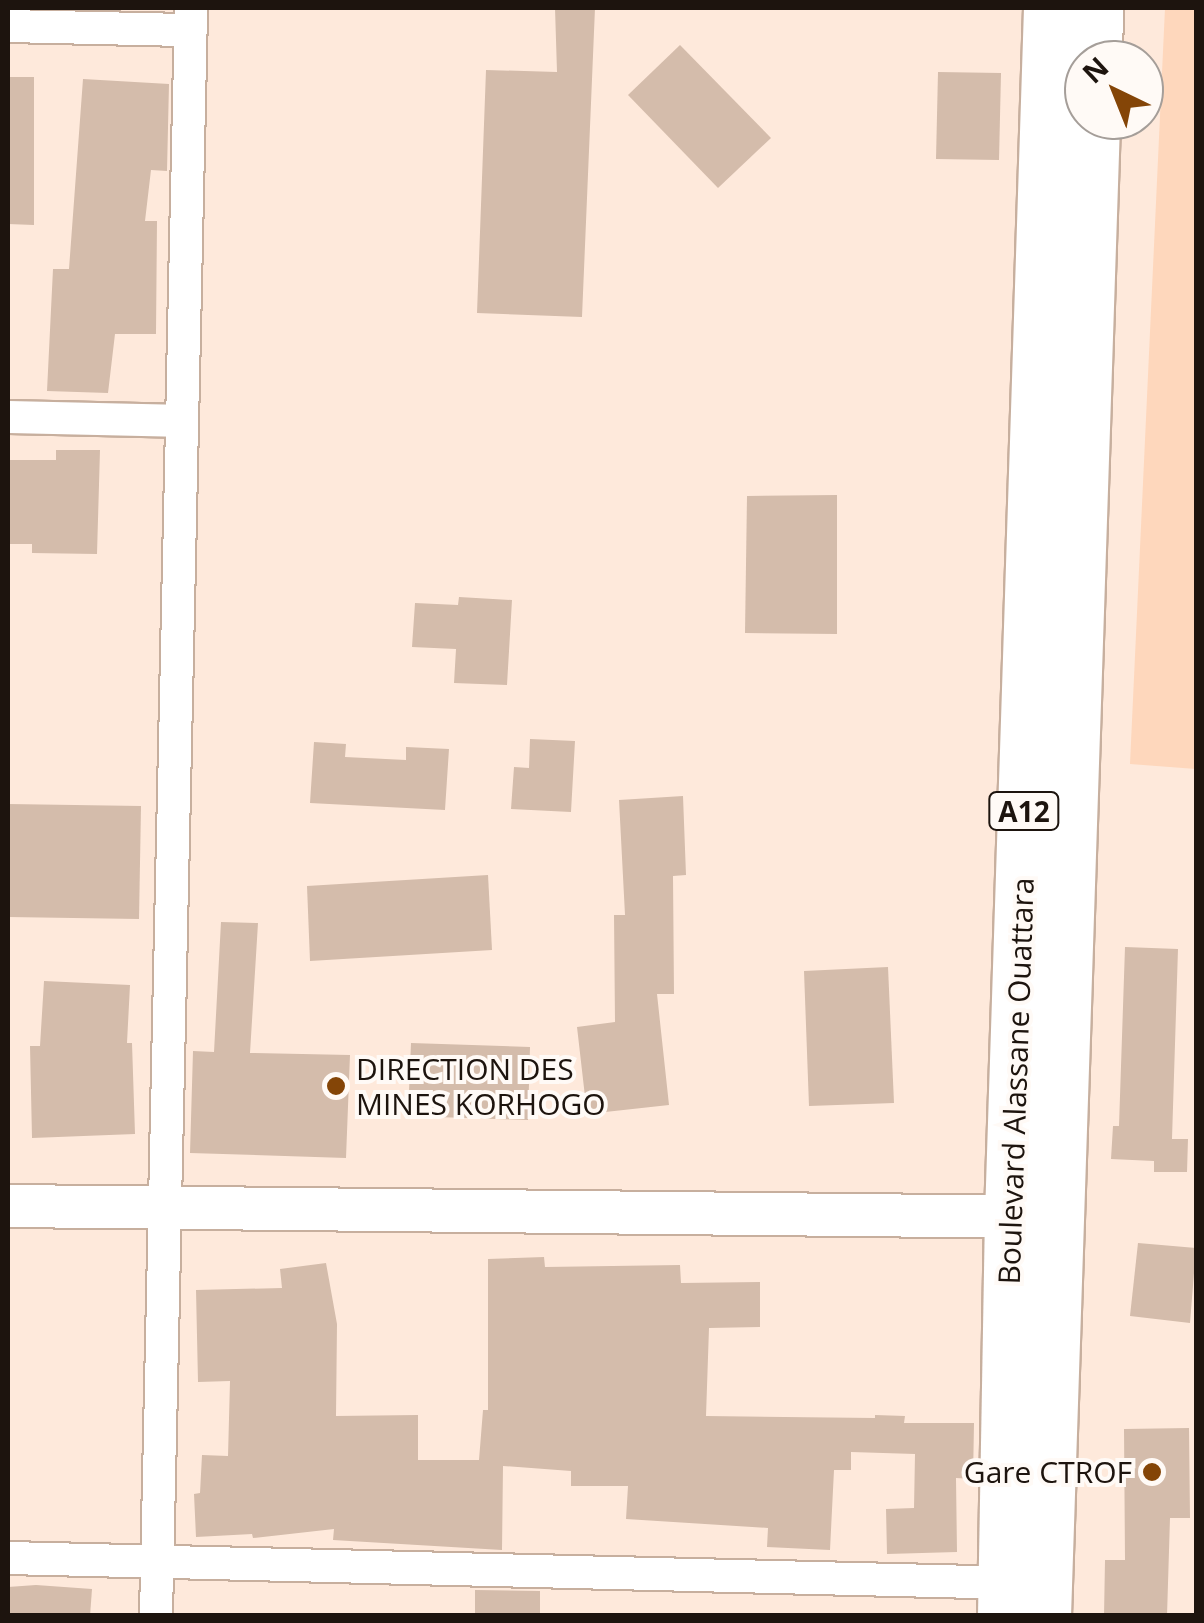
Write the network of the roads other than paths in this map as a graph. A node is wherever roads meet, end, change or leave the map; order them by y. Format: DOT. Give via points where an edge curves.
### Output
graph roads {
  1 [pos="1050,8"];
  2 [pos="1097,8"];
  3 [pos="190,19"];
  4 [pos="8,26"];
  5 [pos="1096,40"];
  6 [pos="1092,140"];
  7 [pos="8,416"];
  8 [pos="181,421"];
  9 [pos="1056,537"];
  10 [pos="8,1206"];
  11 [pos="165,1209"];
  12 [pos="1035,1217"];
  13 [pos="8,1558"];
  14 [pos="157,1561"];
  15 [pos="1024,1599"];
  16 [pos="156,1616"];
  1 -- 9 [label="main road, Boulevard Alassane Ouattara / A12"];
  2 -- 5 [label="main road"];
  3 -- 4 [label="street"];
  3 -- 8 [label="street"];
  6 -- 9 [label="main road, Boulevard Alassane Ouattara / A12"];
  7 -- 8 [label="street"];
  8 -- 11 [label="street"];
  9 -- 12 [label="main road, Boulevard Alassane Ouattara / A12"];
  10 -- 11 [label="street"];
  11 -- 12 [label="street"];
  11 -- 14 [label="street"];
  12 -- 15 [label="main road, Boulevard Alassane Ouattara / A12"];
  13 -- 14 [label="street"];
  14 -- 15 [label="street"];
  14 -- 16 [label="street"];
}
